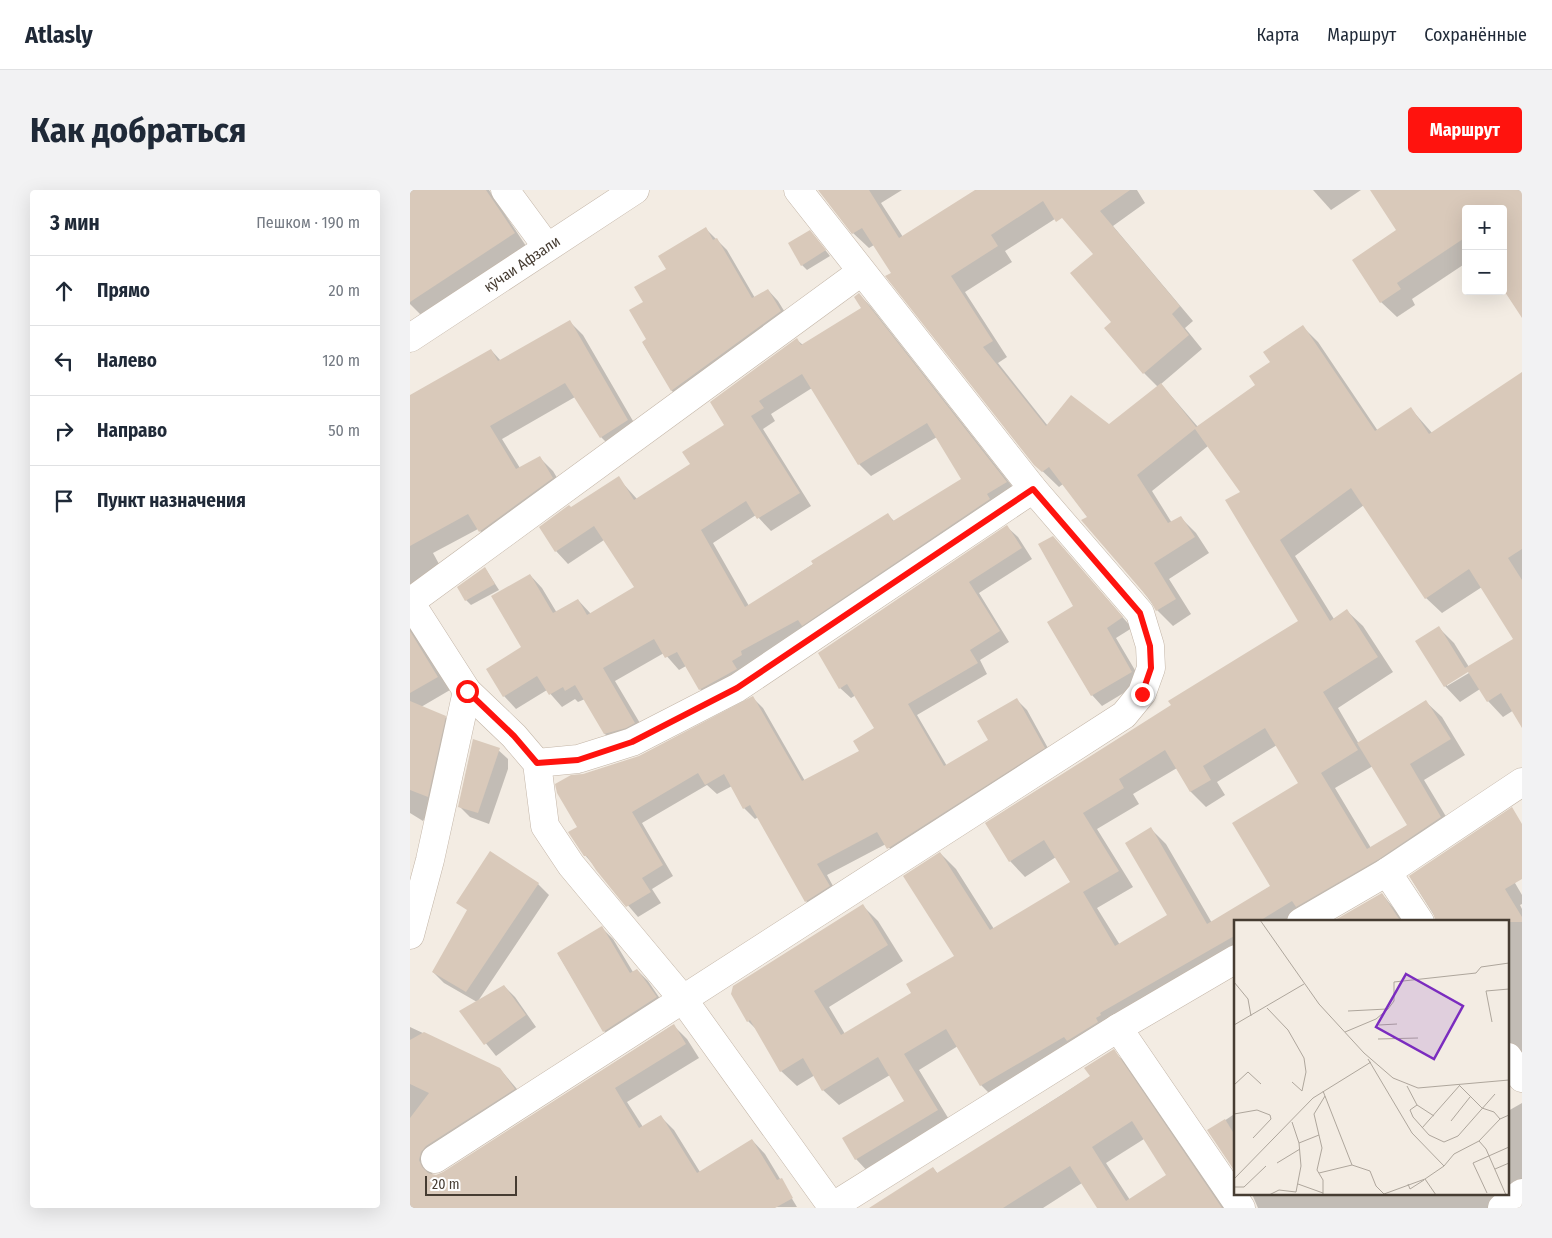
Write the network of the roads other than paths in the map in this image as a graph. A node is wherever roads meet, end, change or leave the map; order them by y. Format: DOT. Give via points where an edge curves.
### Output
graph roads {
  1 [pos="505,190"];
  2 [pos="634,190"];
  3 [pos="798,190"];
  4 [pos="547,247"];
  5 [pos="861,272"];
  6 [pos="410,338"];
  7 [pos="1033,489"];
  8 [pos="410,602"];
  9 [pos="467,691"];
  10 [pos="537,763"];
  11 [pos="1522,782"];
  12 [pos="420,865"];
  13 [pos="1387,872"];
  14 [pos="1303,920"];
  15 [pos="1419,920"];
  16 [pos="410,935"];
  17 [pos="1234,960"];
  18 [pos="682,998"];
  19 [pos="1118,1028"];
  20 [pos="1510,1060"];
  21 [pos="1522,1078"];
  22 [pos="435,1159"];
  23 [pos="1522,1193"];
  24 [pos="832,1208"];
  25 [pos="1241,1208"];
  26 [pos="1502,1208"];
  1 -- 4 [label="street"];
  2 -- 4 [label="street, кӯчаи Афзали"];
  3 -- 5 [label="street"];
  4 -- 6 [label="street, кӯчаи Афзали"];
  5 -- 7 [label="street"];
  5 -- 8 [label="street"];
  7 -- 10 [label="street" via="737,688 632,742 578,760"];
  7 -- 18 [label="street" via="1140,613 1150,646 1151,668 1142,694 1124,715"];
  8 -- 9 [label="street"];
  9 -- 10 [label="street"];
  9 -- 12 [label="street"];
  10 -- 18 [label="street" via="545,826 571,865"];
  11 -- 13 [label="street"];
  12 -- 16 [label="street"];
  13 -- 14 [label="street"];
  13 -- 15 [label="street"];
  17 -- 19 [label="street"];
  18 -- 22 [label="street"];
  18 -- 24 [label="street"];
  19 -- 24 [label="street"];
  19 -- 25 [label="street"];
  20 -- 21 [label="street"];
  23 -- 26 [label="street"];
}
